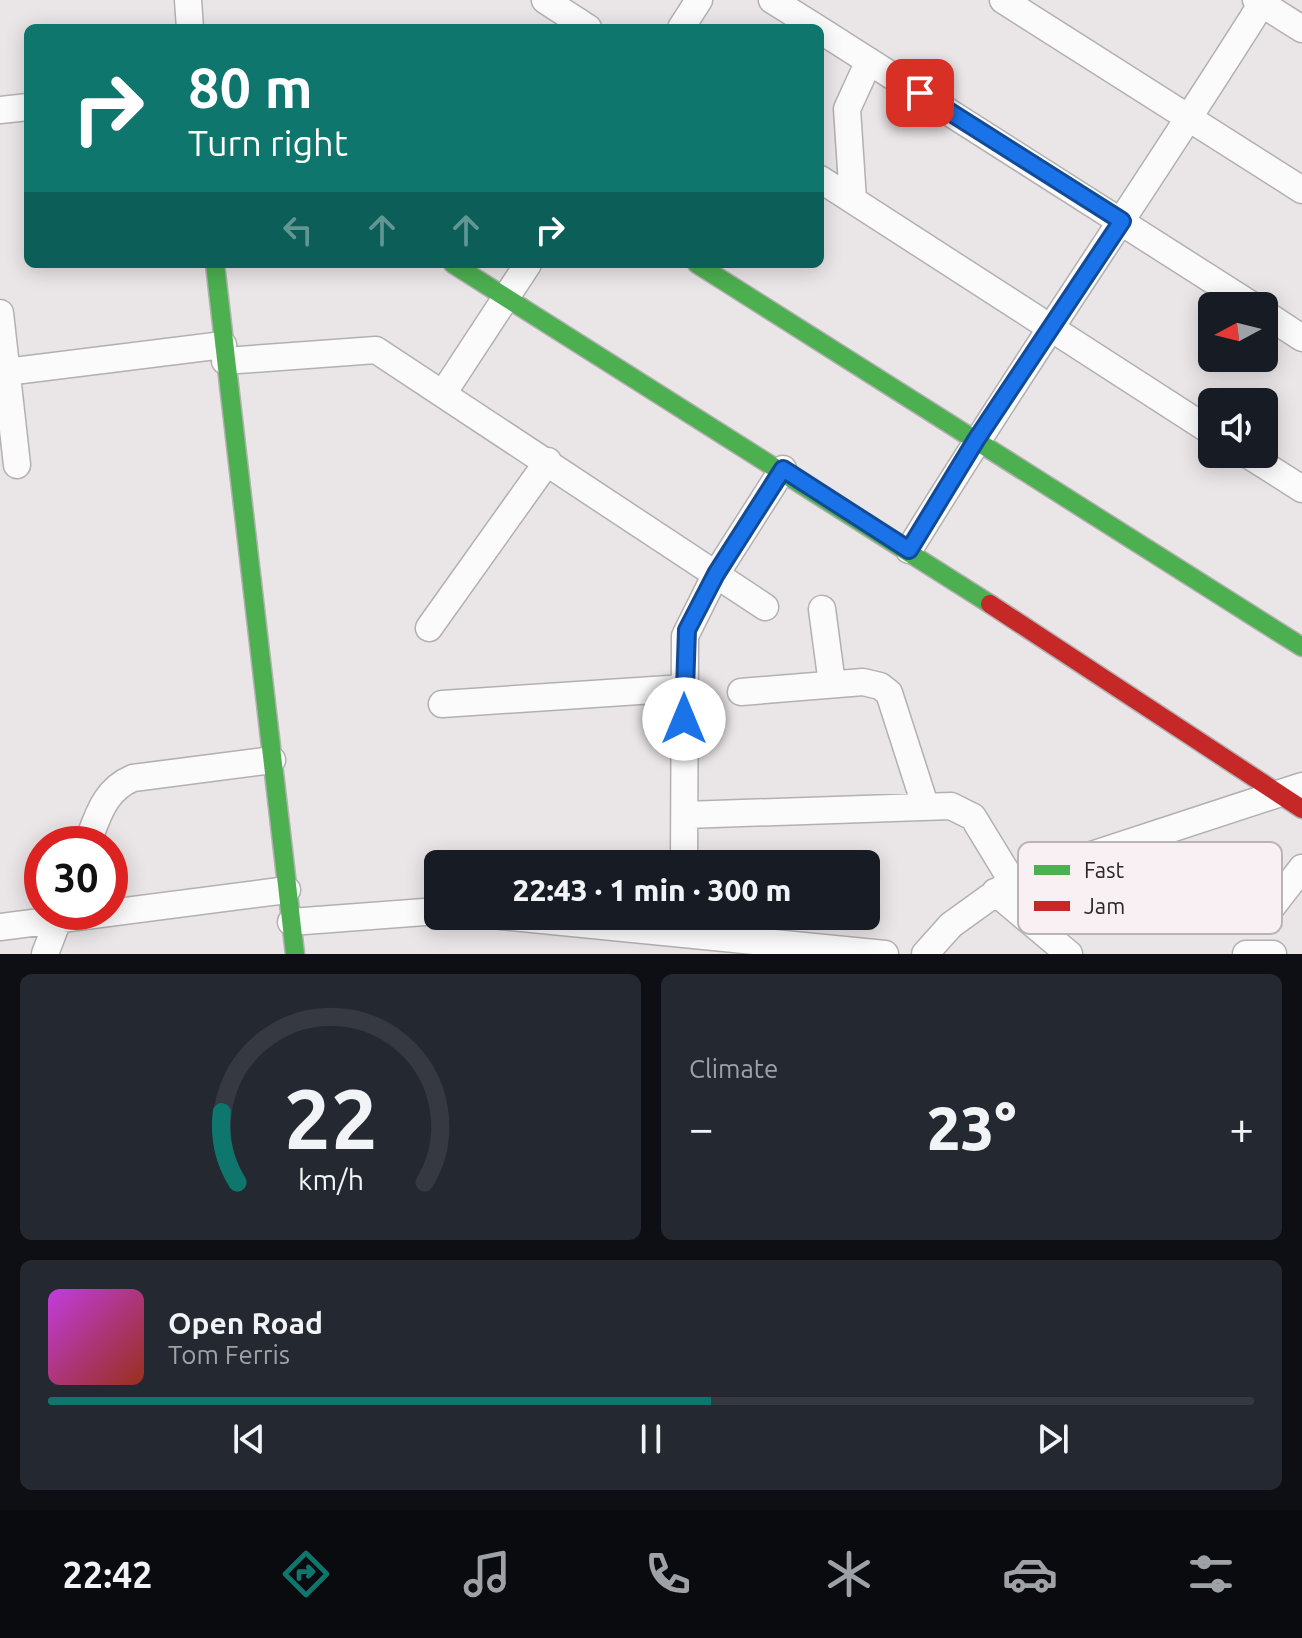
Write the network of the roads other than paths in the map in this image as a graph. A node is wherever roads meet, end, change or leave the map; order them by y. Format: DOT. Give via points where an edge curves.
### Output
graph roads {
  1 [pos="188,0"];
  2 [pos="545,0"];
  3 [pos="699,0"];
  4 [pos="772,0"];
  5 [pos="1003,0"];
  6 [pos="1261,1"];
  7 [pos="190,24"];
  8 [pos="582,24"];
  9 [pos="684,24"];
  10 [pos="810,24"];
  11 [pos="1302,29"];
  12 [pos="824,33"];
  13 [pos="869,61"];
  14 [pos="24,107"];
  15 [pos="0,110"];
  16 [pos="1188,118"];
  17 [pos="824,182"];
  18 [pos="1302,190"];
  19 [pos="853,200"];
  20 [pos="1122,221"];
  21 [pos="215,268"];
  22 [pos="459,268"];
  23 [pos="525,268"];
  24 [pos="703,268"];
  25 [pos="1231,292"];
  26 [pos="506,297"];
  27 [pos="0,313"];
  28 [pos="1278,322"];
  29 [pos="1053,329"];
  30 [pos="1302,338"];
  31 [pos="224,353"];
  32 [pos="6,372"];
  33 [pos="444,392"];
  34 [pos="1198,423"];
  35 [pos="976,440"];
  36 [pos="548,461"];
  37 [pos="17,465"];
  38 [pos="1269,468"];
  39 [pos="783,469"];
  40 [pos="1302,489"];
  41 [pos="909,550"];
  42 [pos="716,574"];
  43 [pos="765,607"];
  44 [pos="822,609"];
  45 [pos="429,628"];
  46 [pos="1302,647"];
  47 [pos="832,684"];
  48 [pos="684,688"];
  49 [pos="741,692"];
  50 [pos="442,704"];
  51 [pos="272,760"];
  52 [pos="1295,796"];
  53 [pos="925,805"];
  54 [pos="685,815"];
  55 [pos="94,826"];
  56 [pos="1146,842"];
  57 [pos="684,850"];
  58 [pos="1302,868"];
  59 [pos="1018,881"];
  60 [pos="1003,886"];
  61 [pos="287,890"];
  62 [pos="1282,894"];
  63 [pos="1018,901"];
  64 [pos="128,908"];
  65 [pos="424,912"];
  66 [pos="291,922"];
  67 [pos="24,923"];
  68 [pos="0,927"];
  69 [pos="54,930"];
  70 [pos="636,930"];
  71 [pos="1050,934"];
  72 [pos="684,935"];
  73 [pos="45,954"];
  74 [pos="295,954"];
  75 [pos="885,954"];
  76 [pos="925,954"];
  77 [pos="1069,954"];
  78 [pos="1246,954"];
  79 [pos="1273,954"];
  1 -- 7 [label="street"];
  2 -- 8 [label="street"];
  3 -- 9 [label="street"];
  4 -- 10 [label="street"];
  5 -- 16 [label="street"];
  6 -- 11 [label="street"];
  6 -- 16 [label="street"];
  12 -- 13 [label="street"];
  13 -- 19 [label="street" via="847,109"];
  13 -- 20 [label="street"];
  14 -- 15 [label="street"];
  16 -- 18 [label="street"];
  16 -- 20 [label="street"];
  17 -- 19 [label="street"];
  19 -- 29 [label="street"];
  20 -- 25 [label="street"];
  20 -- 29 [label="street"];
  21 -- 31 [label="street"];
  22 -- 26 [label="street"];
  23 -- 26 [label="street"];
  24 -- 35 [label="street"];
  26 -- 33 [label="street"];
  26 -- 39 [label="street"];
  27 -- 32 [label="street"];
  28 -- 30 [label="street"];
  29 -- 34 [label="street"];
  29 -- 35 [label="street"];
  31 -- 32 [label="street"];
  31 -- 33 [label="street" via="376,350"];
  31 -- 51 [label="street"];
  32 -- 37 [label="street"];
  33 -- 36 [label="street"];
  35 -- 41 [label="street"];
  35 -- 46 [label="street"];
  36 -- 42 [label="street"];
  36 -- 45 [label="street"];
  38 -- 40 [label="street"];
  39 -- 41 [label="street"];
  39 -- 42 [label="street"];
  41 -- 52 [label="street"];
  42 -- 43 [label="street"];
  42 -- 48 [label="street" via="687,630"];
  44 -- 47 [label="street"];
  47 -- 49 [label="street"];
  47 -- 53 [label="street" via="863,682 889,693"];
  48 -- 50 [label="street"];
  48 -- 54 [label="street"];
  51 -- 55 [label="street" via="133,778 106,797"];
  51 -- 61 [label="street"];
  52 -- 56 [label="street"];
  53 -- 54 [label="street"];
  53 -- 60 [label="street" via="951,806 973,817"];
  54 -- 57 [label="street"];
  58 -- 62 [label="street"];
  59 -- 60 [label="street"];
  60 -- 63 [label="street"];
  60 -- 76 [label="street" via="951,925"];
  61 -- 64 [label="street"];
  61 -- 66 [label="street"];
  65 -- 66 [label="street"];
  66 -- 74 [label="street"];
  67 -- 68 [label="street"];
  69 -- 73 [label="street"];
  70 -- 72 [label="street"];
  71 -- 77 [label="street"];
  72 -- 75 [label="street"];
  78 -- 79 [label="street"];
}
